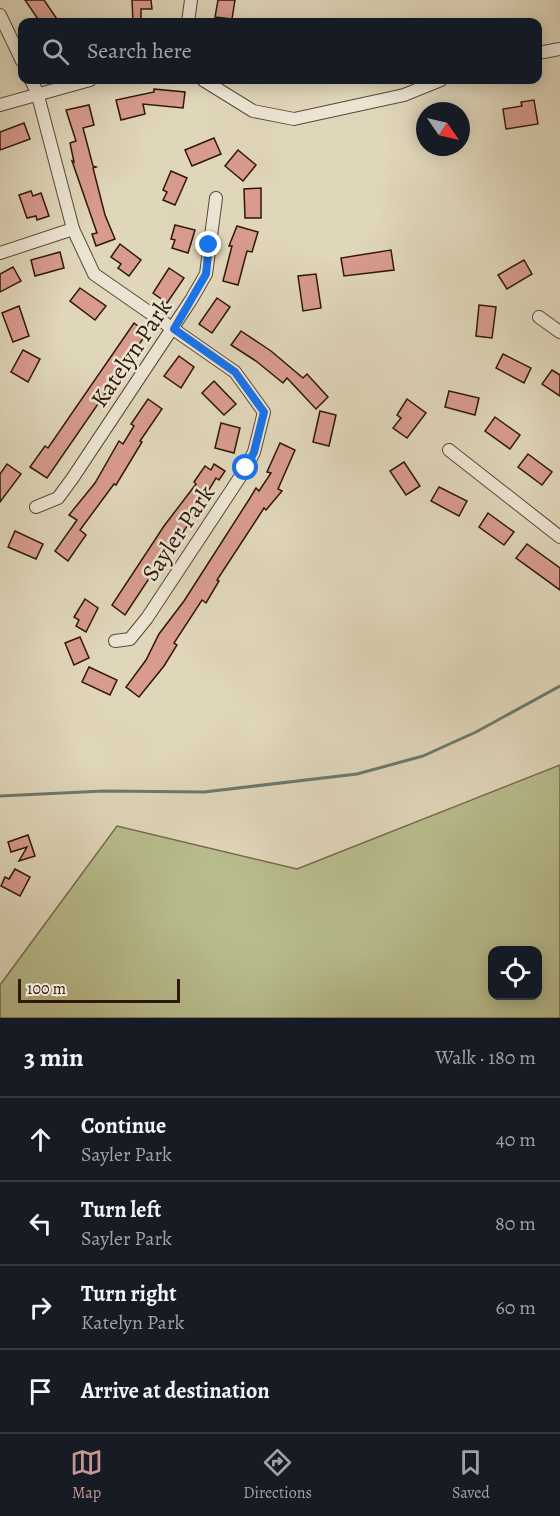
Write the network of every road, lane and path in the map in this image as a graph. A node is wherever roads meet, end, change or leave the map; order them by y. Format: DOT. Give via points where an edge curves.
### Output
graph roads {
  1 [pos="191,0"];
  2 [pos="0,15"];
  3 [pos="189,18"];
  4 [pos="560,50"];
  5 [pos="542,52"];
  6 [pos="18,53"];
  7 [pos="33,84"];
  8 [pos="72,84"];
  9 [pos="209,84"];
  10 [pos="431,84"];
  11 [pos="37,92"];
  12 [pos="0,105"];
  13 [pos="216,198"];
  14 [pos="73,229"];
  15 [pos="0,253"];
  16 [pos="539,317"];
  17 [pos="174,329"];
  18 [pos="560,332"];
  19 [pos="448,450"];
  20 [pos="36,507"];
  21 [pos="560,537"];
  22 [pos="115,640"];
  1 -- 3 [label="street"];
  2 -- 6 [label="street"];
  4 -- 5 [label="street"];
  7 -- 11 [label="street, Sayler Park"];
  8 -- 11 [label="street"];
  9 -- 10 [label="street" via="253,111 294,118 404,95"];
  11 -- 12 [label="street"];
  11 -- 14 [label="street, Sayler Park"];
  13 -- 17 [label="street, Katelyn Park" via="206,274"];
  14 -- 15 [label="street"];
  14 -- 17 [label="street, Sayler Park" via="94,274"];
  16 -- 18 [label="street"];
  17 -- 20 [label="street, Katelyn Park" via="58,498"];
  17 -- 22 [label="street, Sayler Park" via="235,372 264,412 246,468 147,618 130,639"];
  19 -- 21 [label="street"];
}
